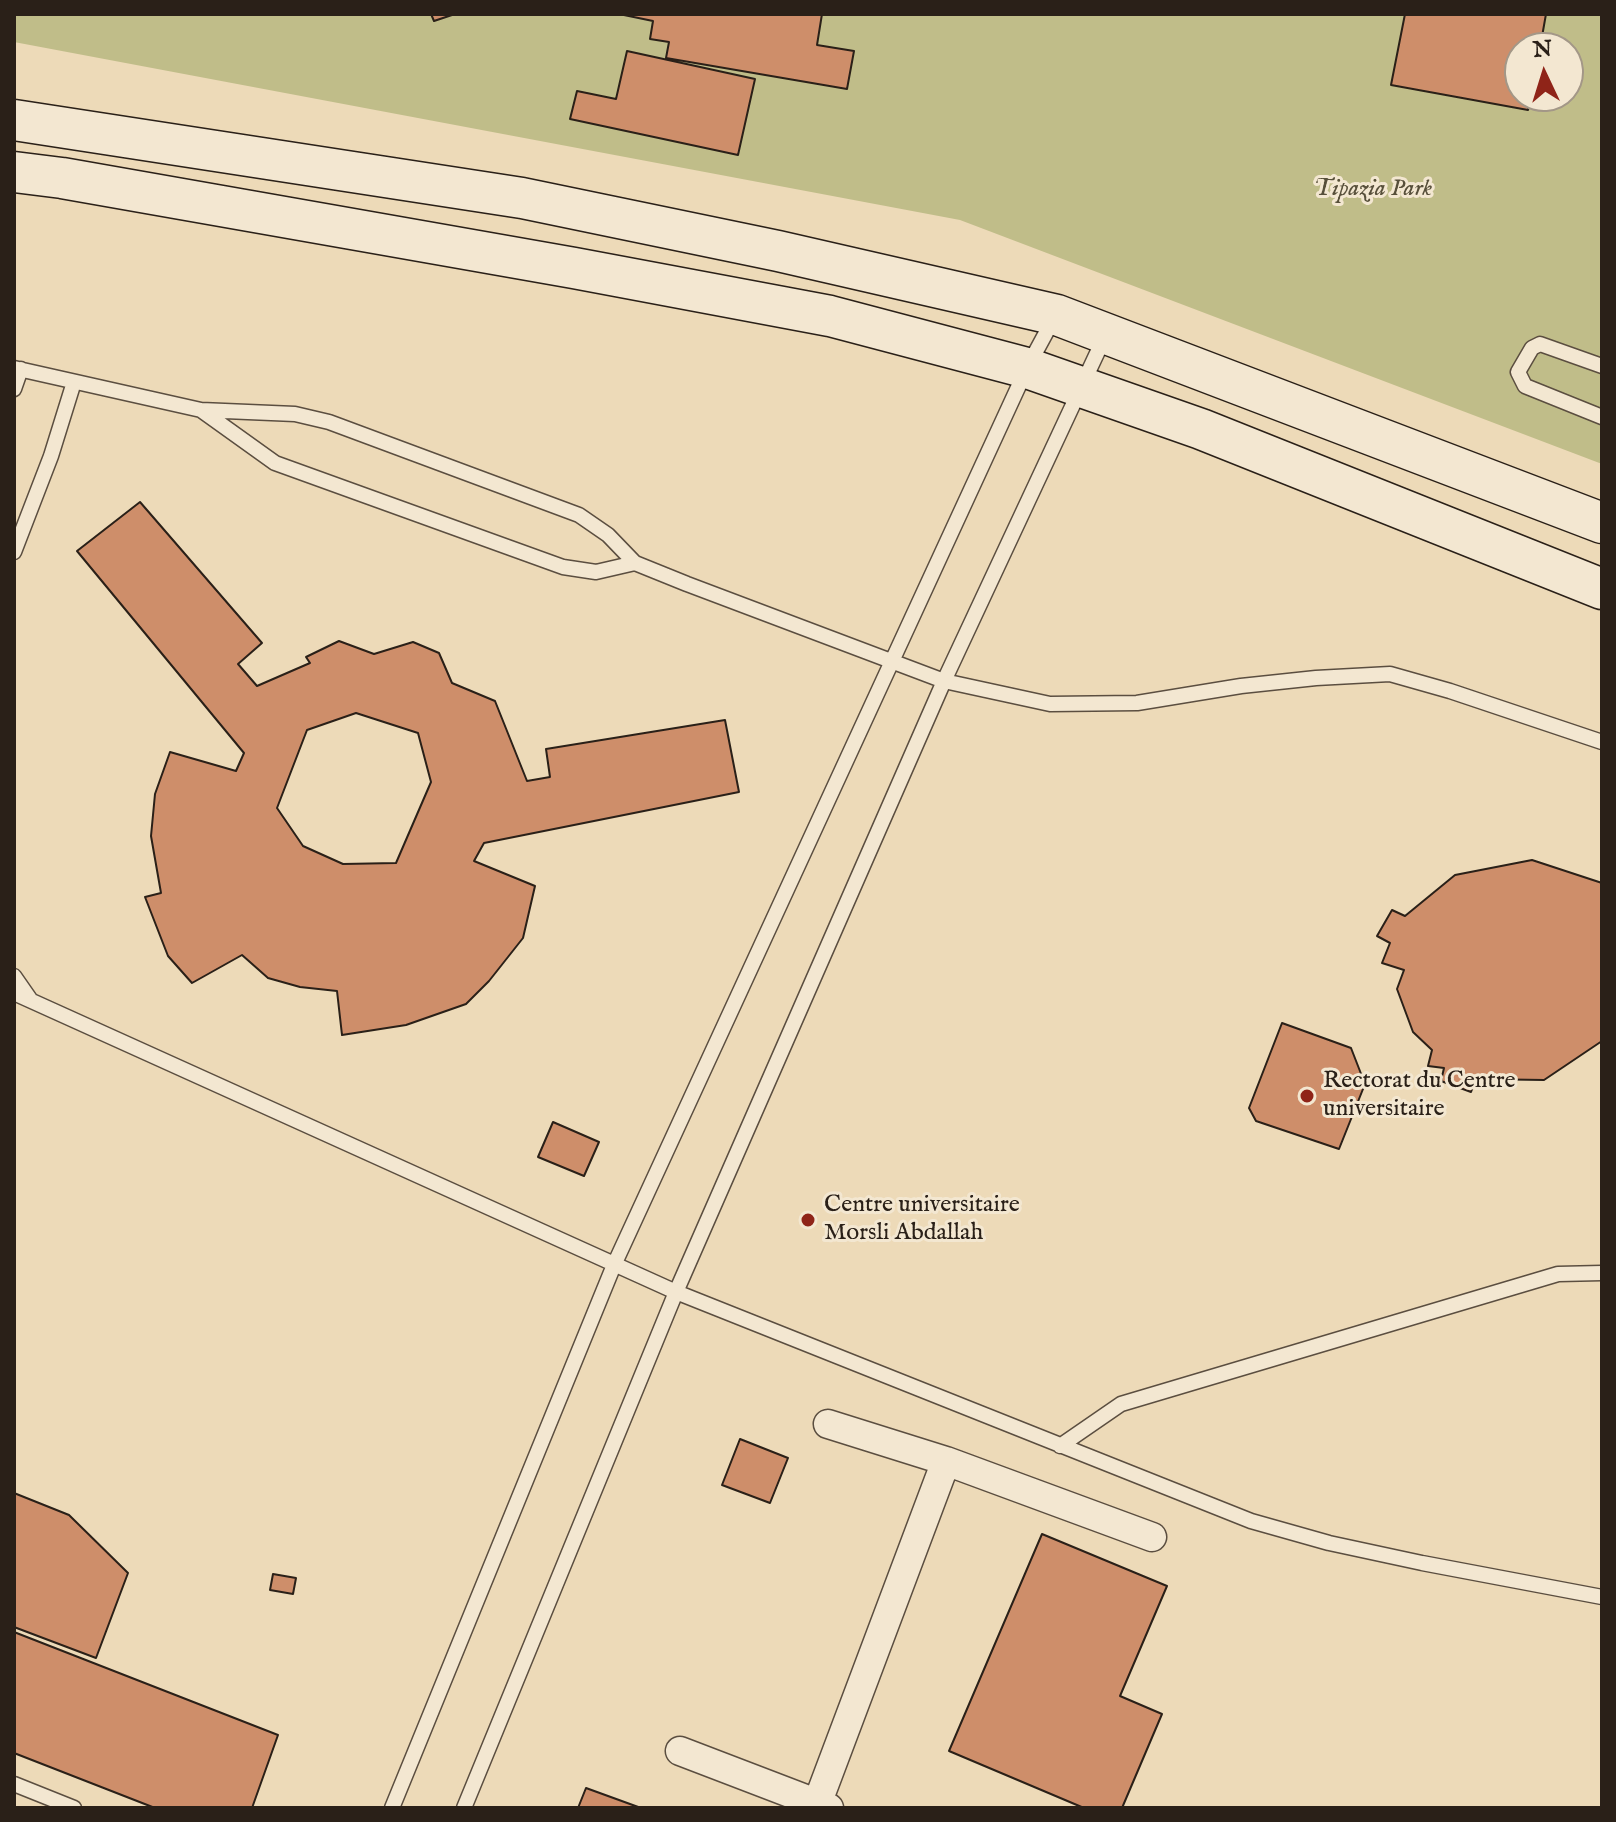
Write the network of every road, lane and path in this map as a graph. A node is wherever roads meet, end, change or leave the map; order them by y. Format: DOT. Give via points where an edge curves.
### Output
graph roads {
  1 [pos="14,120"];
  2 [pos="14,172"];
  3 [pos="1057,315"];
  4 [pos="1106,334"];
  5 [pos="1602,366"];
  6 [pos="17,368"];
  7 [pos="1027,368"];
  8 [pos="74,382"];
  9 [pos="1081,386"];
  10 [pos="14,389"];
  11 [pos="201,410"];
  12 [pos="1602,417"];
  13 [pos="1602,523"];
  14 [pos="14,552"];
  15 [pos="635,563"];
  16 [pos="1602,589"];
  17 [pos="892,660"];
  18 [pos="944,681"];
  19 [pos="1602,742"];
  20 [pos="14,976"];
  21 [pos="14,993"];
  22 [pos="30,999"];
  23 [pos="614,1265"];
  24 [pos="1602,1273"];
  25 [pos="676,1292"];
  26 [pos="828,1424"];
  27 [pos="1060,1446"];
  28 [pos="946,1461"];
  29 [pos="1152,1537"];
  30 [pos="1602,1597"];
  31 [pos="680,1751"];
  32 [pos="14,1784"];
  33 [pos="823,1806"];
  34 [pos="74,1808"];
  35 [pos="392,1808"];
  36 [pos="464,1808"];
  1 -- 3 [label="street" via="522,198"];
  2 -- 7 [label="street" via="800,310"];
  3 -- 4 [label="street"];
  3 -- 7 [label="lane"];
  4 -- 9 [label="lane"];
  4 -- 13 [label="street"];
  5 -- 12 [label="lane" via="1540,344 1518,372 1525,386"];
  6 -- 8 [label="lane"];
  6 -- 10 [label="lane"];
  7 -- 9 [label="street"];
  7 -- 17 [label="lane"];
  8 -- 11 [label="lane"];
  8 -- 14 [label="lane"];
  9 -- 16 [label="street"];
  9 -- 18 [label="lane"];
  11 -- 15 [label="lane" via="295,414 329,422 579,515"];
  11 -- 15 [label="lane" via="275,463 563,567 596,572"];
  15 -- 17 [label="lane"];
  17 -- 18 [label="lane"];
  17 -- 23 [label="lane"];
  18 -- 19 [label="lane" via="1050,704 1137,703 1241,686 1390,674"];
  18 -- 25 [label="lane"];
  20 -- 22 [label="lane"];
  21 -- 22 [label="lane"];
  22 -- 23 [label="lane"];
  23 -- 25 [label="lane"];
  23 -- 35 [label="lane"];
  24 -- 27 [label="lane" via="1558,1274 1121,1404"];
  25 -- 27 [label="lane"];
  25 -- 36 [label="lane"];
  26 -- 28 [label="street"];
  27 -- 30 [label="lane" via="1251,1521 1329,1543"];
  28 -- 29 [label="street"];
  28 -- 33 [label="street"];
  31 -- 33 [label="street"];
  32 -- 34 [label="lane"];
}
